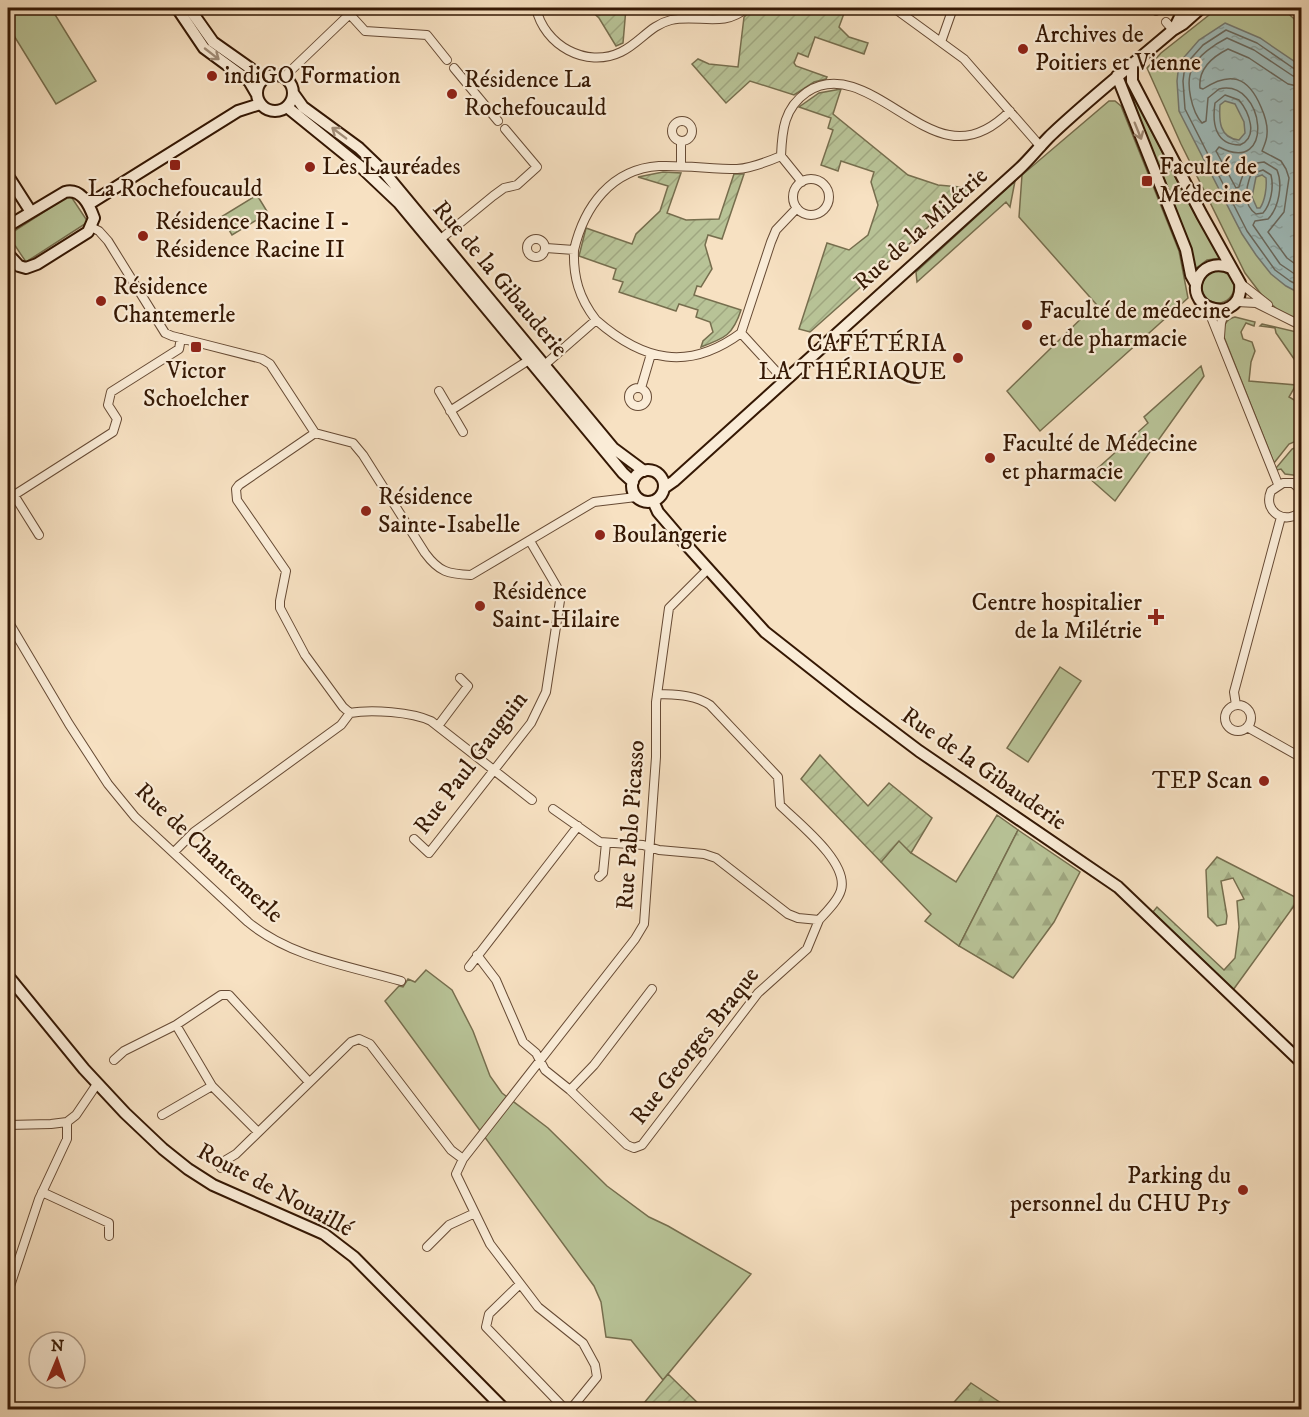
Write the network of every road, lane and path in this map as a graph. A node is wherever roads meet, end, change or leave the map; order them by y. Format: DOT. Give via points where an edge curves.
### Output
graph roads {
  1 [pos="177,8"];
  2 [pos="189,8"];
  3 [pos="536,8"];
  4 [pos="746,8"];
  5 [pos="894,8"];
  6 [pos="952,8"];
  7 [pos="1189,8"];
  8 [pos="1201,8"];
  9 [pos="350,10"];
  10 [pos="1170,26"];
  11 [pos="941,42"];
  12 [pos="447,60"];
  13 [pos="1132,65"];
  14 [pos="453,68"];
  15 [pos="1117,76"];
  16 [pos="284,77"];
  17 [pos="262,80"];
  18 [pos="256,93"];
  19 [pos="293,93"];
  20 [pos="260,104"];
  21 [pos="287,107"];
  22 [pos="1010,111"];
  23 [pos="498,121"];
  24 [pos="505,129"];
  25 [pos="1162,137"];
  26 [pos="681,141"];
  27 [pos="1041,147"];
  28 [pos="781,156"];
  29 [pos="681,166"];
  30 [pos="8,176"];
  31 [pos="802,182"];
  32 [pos="89,204"];
  33 [pos="797,208"];
  34 [pos="31,212"];
  35 [pos="8,226"];
  36 [pos="92,227"];
  37 [pos="437,242"];
  38 [pos="546,248"];
  39 [pos="574,250"];
  40 [pos="8,255"];
  41 [pos="1231,268"];
  42 [pos="1240,283"];
  43 [pos="1196,284"];
  44 [pos="1237,302"];
  45 [pos="1207,307"];
  46 [pos="1225,310"];
  47 [pos="1278,314"];
  48 [pos="596,320"];
  49 [pos="1302,326"];
  50 [pos="741,333"];
  51 [pos="181,338"];
  52 [pos="1220,339"];
  53 [pos="651,354"];
  54 [pos="529,360"];
  55 [pos="541,368"];
  56 [pos="784,380"];
  57 [pos="641,388"];
  58 [pos="439,391"];
  59 [pos="450,411"];
  60 [pos="463,432"];
  61 [pos="315,433"];
  62 [pos="696,459"];
  63 [pos="644,471"];
  64 [pos="659,475"];
  65 [pos="633,482"];
  66 [pos="1278,484"];
  67 [pos="664,488"];
  68 [pos="1301,490"];
  69 [pos="636,496"];
  70 [pos="11,497"];
  71 [pos="653,501"];
  72 [pos="1302,510"];
  73 [pos="1281,517"];
  74 [pos="39,535"];
  75 [pos="530,541"];
  76 [pos="708,569"];
  77 [pos="8,621"];
  78 [pos="460,678"];
  79 [pos="657,694"];
  80 [pos="1236,705"];
  81 [pos="350,713"];
  82 [pos="438,726"];
  83 [pos="1247,727"];
  84 [pos="1302,758"];
  85 [pos="494,771"];
  86 [pos="532,800"];
  87 [pos="553,808"];
  88 [pos="578,826"];
  89 [pos="414,839"];
  90 [pos="606,843"];
  91 [pos="650,847"];
  92 [pos="174,852"];
  93 [pos="599,877"];
  94 [pos="819,921"];
  95 [pos="477,955"];
  96 [pos="469,967"];
  97 [pos="8,976"];
  98 [pos="401,981"];
  99 [pos="652,989"];
  100 [pos="176,1025"];
  101 [pos="114,1060"];
  102 [pos="540,1060"];
  103 [pos="1302,1063"];
  104 [pos="309,1082"];
  105 [pos="98,1084"];
  106 [pos="212,1086"];
  107 [pos="570,1090"];
  108 [pos="162,1115"];
  109 [pos="67,1122"];
  110 [pos="8,1125"];
  111 [pos="258,1132"];
  112 [pos="463,1159"];
  113 [pos="221,1168"];
  114 [pos="42,1192"];
  115 [pos="475,1213"];
  116 [pos="110,1236"];
  117 [pos="427,1247"];
  118 [pos="520,1284"];
  119 [pos="8,1292"];
  120 [pos="505,1410"];
  121 [pos="568,1410"];
  1 -- 18 [label="street, one-way" via="204,48 249,81"];
  2 -- 17 [label="street" via="213,42"];
  3 -- 4 [label="street" via="545,28 561,47 574,54 599,58 622,52 665,22 723,19"];
  5 -- 11 [label="street"];
  6 -- 11 [label="street"];
  7 -- 10 [label="street, Rue de la Milétrie"];
  8 -- 10 [label="street, Rue de la Milétrie" via="1183,24"];
  9 -- 12 [label="street" via="365,31 426,35"];
  9 -- 16 [label="street"];
  10 -- 13 [label="street, Rue de la Milétrie"];
  11 -- 22 [label="street" via="964,59"];
  13 -- 15 [label="street, Rue de la Milétrie"];
  13 -- 25 [label="street" via="1132,81"];
  14 -- 23 [label="street"];
  15 -- 25 [label="street" via="1130,83 1154,130"];
  15 -- 27 [label="street, Rue de la Milétrie"];
  15 -- 43 [label="street, one-way"];
  16 -- 17 [label="street" via="272,75"];
  16 -- 19 [label="street"];
  17 -- 18 [label="street"];
  18 -- 20 [label="street"];
  19 -- 21 [label="street"];
  37 -- 19 [label="street, Rue de la Gibauderie, one-way" via="384,172 359,148 303,107"];
  20 -- 21 [label="street" via="270,111"];
  20 -- 32 [label="street" via="238,111"];
  21 -- 37 [label="street, Rue de la Gibauderie" via="382,186"];
  22 -- 27 [label="street"];
  22 -- 28 [label="street" via="981,132 949,135 930,129 856,88 828,84 812,89 790,108 784,123"];
  24 -- 37 [label="street" via="537,167"];
  25 -- 41 [label="street"];
  26 -- 29 [label="street"];
  27 -- 56 [label="street, Rue de la Milétrie"];
  28 -- 29 [label="street" via="738,169"];
  28 -- 31 [label="street"];
  29 -- 39 [label="street" via="641,169 611,185 590,207"];
  30 -- 34 [label="street"];
  31 -- 33 [label="street" via="794,194"];
  31 -- 33 [label="street" via="813,179 823,184 829,200 818,213 807,214"];
  32 -- 34 [label="street" via="71,190"];
  32 -- 36 [label="street" via="94,218"];
  33 -- 50 [label="street" via="776,230"];
  34 -- 35 [label="street"];
  36 -- 40 [label="street" via="77,240 26,268 18,266"];
  36 -- 51 [label="street" via="108,241 165,333"];
  37 -- 54 [label="street, Rue de la Gibauderie"];
  37 -- 55 [label="street, Rue de la Gibauderie"];
  38 -- 39 [label="street"];
  39 -- 48 [label="street" via="580,295"];
  41 -- 42 [label="street"];
  41 -- 43 [label="street" via="1209,266"];
  42 -- 44 [label="street"];
  42 -- 47 [label="street"];
  43 -- 45 [label="street" via="1199,299"];
  44 -- 46 [label="street"];
  44 -- 47 [label="street" via="1256,303"];
  45 -- 46 [label="street"];
  45 -- 52 [label="street"];
  46 -- 52 [label="street"];
  47 -- 49 [label="street"];
  48 -- 53 [label="street" via="618,339"];
  48 -- 55 [label="street"];
  50 -- 53 [label="street" via="717,348 694,355"];
  50 -- 56 [label="street"];
  51 -- 61 [label="street" via="252,355 270,364"];
  51 -- 70 [label="street" via="178,349 111,392 108,405 117,419 113,432"];
  52 -- 66 [label="street"];
  53 -- 57 [label="street"];
  54 -- 55 [label="street, Rue de la Gibauderie"];
  54 -- 59 [label="street"];
  55 -- 63 [label="street, Rue de la Gibauderie" via="613,448"];
  55 -- 65 [label="street, Rue de la Gibauderie"];
  56 -- 62 [label="street, Rue de la Milétrie"];
  58 -- 59 [label="street"];
  59 -- 60 [label="street"];
  61 -- 75 [label="street" via="353,443 425,553 442,570 471,575"];
  61 -- 81 [label="street" via="239,485 236,495 286,571 280,608 298,643"];
  62 -- 64 [label="street, Rue de la Milétrie"];
  62 -- 67 [label="street, Rue de la Milétrie"];
  63 -- 64 [label="street"];
  63 -- 65 [label="street"];
  64 -- 67 [label="street"];
  65 -- 69 [label="street"];
  66 -- 68 [label="street" via="1293,483"];
  66 -- 73 [label="street" via="1268,501 1272,511"];
  67 -- 71 [label="street"];
  69 -- 71 [label="street"];
  69 -- 75 [label="street" via="594,502"];
  70 -- 74 [label="street"];
  71 -- 76 [label="street, Rue de la Gibauderie" via="658,512"];
  72 -- 73 [label="street" via="1293,517"];
  73 -- 80 [label="street" via="1234,692"];
  75 -- 85 [label="street, Rue Paul Gauguin" via="561,594 550,673 546,692 531,723"];
  76 -- 79 [label="street, Rue Pablo Picasso" via="669,608"];
  76 -- 103 [label="street, Rue de la Gibauderie" via="765,632 854,702 1118,887"];
  77 -- 92 [label="street, Rue de Chantemerle" via="108,784 135,817"];
  78 -- 82 [label="street" via="468,686"];
  79 -- 91 [label="street, Rue Pablo Picasso"];
  79 -- 94 [label="street" via="690,696 710,705 778,777 780,805 837,864 842,878 839,896"];
  80 -- 83 [label="street" via="1250,712"];
  80 -- 83 [label="street" via="1227,713 1227,723 1236,730"];
  81 -- 82 [label="street" via="416,715"];
  81 -- 92 [label="street" via="341,725 194,832"];
  82 -- 85 [label="street"];
  83 -- 84 [label="street"];
  85 -- 86 [label="street"];
  85 -- 89 [label="street, Rue Paul Gauguin" via="429,853"];
  87 -- 88 [label="street"];
  88 -- 90 [label="street"];
  88 -- 95 [label="street"];
  90 -- 91 [label="street"];
  90 -- 93 [label="street" via="603,873"];
  91 -- 94 [label="street" via="716,858 788,914"];
  91 -- 102 [label="street, Rue Pablo Picasso" via="646,914 639,933"];
  92 -- 98 [label="street, Rue de Chantemerle" via="248,922 272,939 307,954"];
  94 -- 107 [label="street, Rue Georges Braque" via="807,949 759,993 642,1145 627,1145"];
  95 -- 96 [label="street"];
  95 -- 102 [label="street, Rue Georges Braque" via="496,980 523,1042"];
  97 -- 105 [label="street, Route de Nouaillé"];
  99 -- 107 [label="street"];
  100 -- 101 [label="street"];
  100 -- 104 [label="street" via="221,995 230,995"];
  100 -- 106 [label="street"];
  102 -- 107 [label="street, Rue Georges Braque" via="545,1070"];
  102 -- 112 [label="street, Rue Pablo Picasso"];
  104 -- 111 [label="street"];
  104 -- 112 [label="street" via="351,1042 365,1040 451,1150"];
  105 -- 109 [label="street"];
  105 -- 120 [label="street, Route de Nouaillé" via="188,1169 213,1185 324,1234 354,1257"];
  106 -- 108 [label="street"];
  106 -- 111 [label="street"];
  109 -- 110 [label="street"];
  109 -- 114 [label="street" via="67,1139"];
  111 -- 113 [label="street"];
  112 -- 115 [label="street" via="456,1174"];
  114 -- 116 [label="street" via="109,1223"];
  114 -- 119 [label="street"];
  115 -- 117 [label="street" via="449,1225"];
  115 -- 118 [label="street" via="489,1244"];
  118 -- 121 [label="street" via="538,1307 583,1343 595,1365 597,1377"];
  118 -- 121 [label="street" via="489,1314 486,1327"];
}
